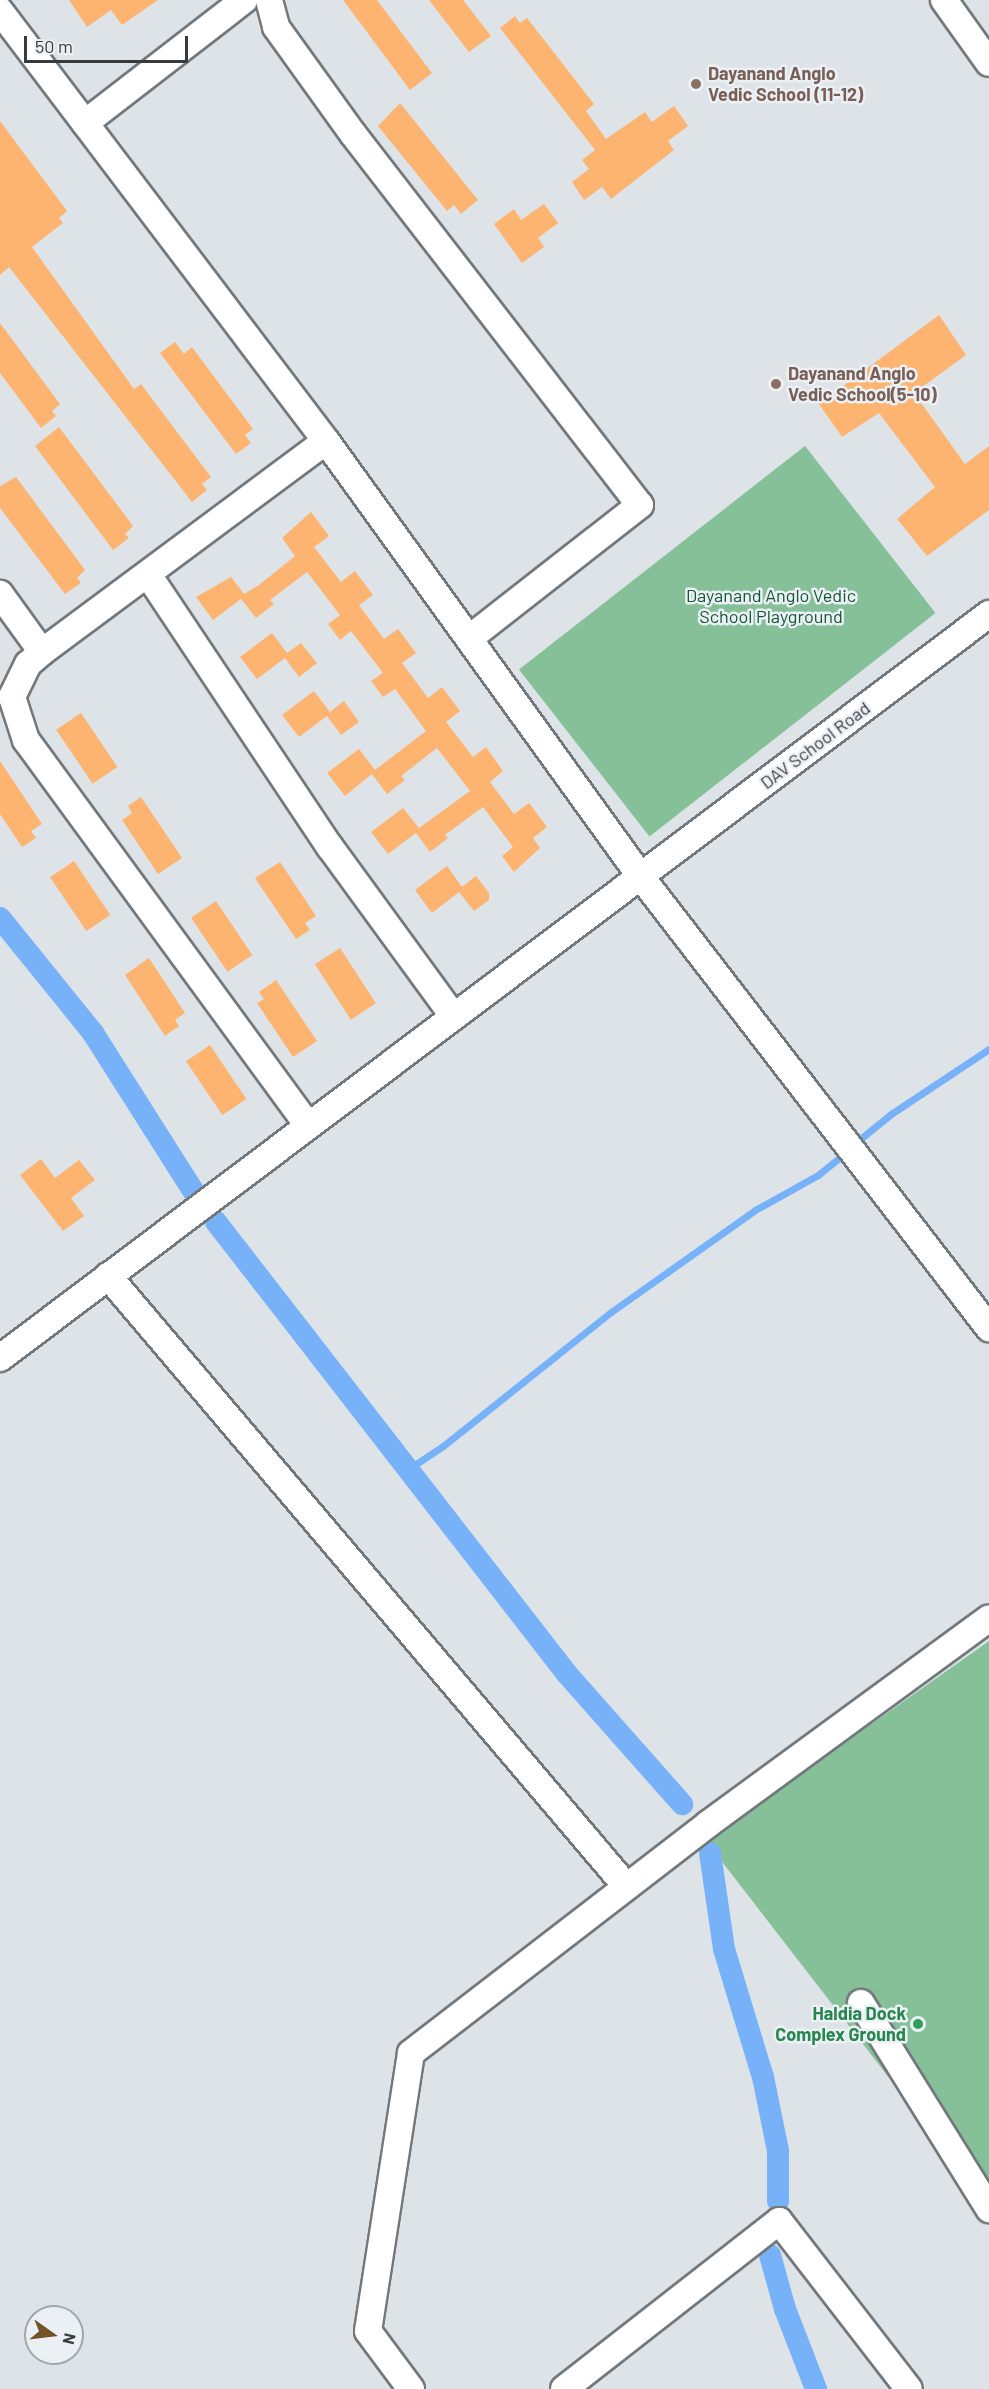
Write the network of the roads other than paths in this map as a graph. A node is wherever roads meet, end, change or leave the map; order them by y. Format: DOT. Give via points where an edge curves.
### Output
graph roads {
  1 [pos="244,0"];
  2 [pos="269,0"];
  3 [pos="944,0"];
  4 [pos="0,11"];
  5 [pos="989,63"];
  6 [pos="85,123"];
  7 [pos="327,441"];
  8 [pos="149,576"];
  9 [pos="0,594"];
  10 [pos="989,614"];
  11 [pos="470,638"];
  12 [pos="42,652"];
  13 [pos="641,876"];
  14 [pos="454,1017"];
  15 [pos="308,1126"];
  16 [pos="108,1276"];
  17 [pos="989,1328"];
  18 [pos="0,1358"];
  19 [pos="989,1618"];
  20 [pos="626,1886"];
  21 [pos="861,2003"];
  22 [pos="989,2209"];
  23 [pos="411,2389"];
  24 [pos="564,2389"];
  25 [pos="909,2389"];
  1 -- 6 [label="street"];
  2 -- 11 [label="street" via="276,27 353,134 640,505"];
  3 -- 5 [label="street"];
  4 -- 6 [label="street"];
  6 -- 7 [label="street"];
  7 -- 8 [label="street"];
  7 -- 11 [label="street"];
  8 -- 12 [label="street"];
  8 -- 14 [label="street" via="330,847"];
  9 -- 12 [label="street"];
  10 -- 13 [label="street, DAV School Road"];
  11 -- 13 [label="street"];
  12 -- 15 [label="street" via="28,664 12,697 26,740"];
  13 -- 14 [label="street, DAV School Road"];
  13 -- 17 [label="street"];
  14 -- 15 [label="street, DAV School Road"];
  15 -- 16 [label="street, DAV School Road"];
  16 -- 18 [label="street, DAV School Road"];
  16 -- 20 [label="street"];
  19 -- 20 [label="street"];
  20 -- 23 [label="street" via="411,2053 368,2331"];
  21 -- 22 [label="street"];
  24 -- 25 [label="street" via="780,2221"];
}
